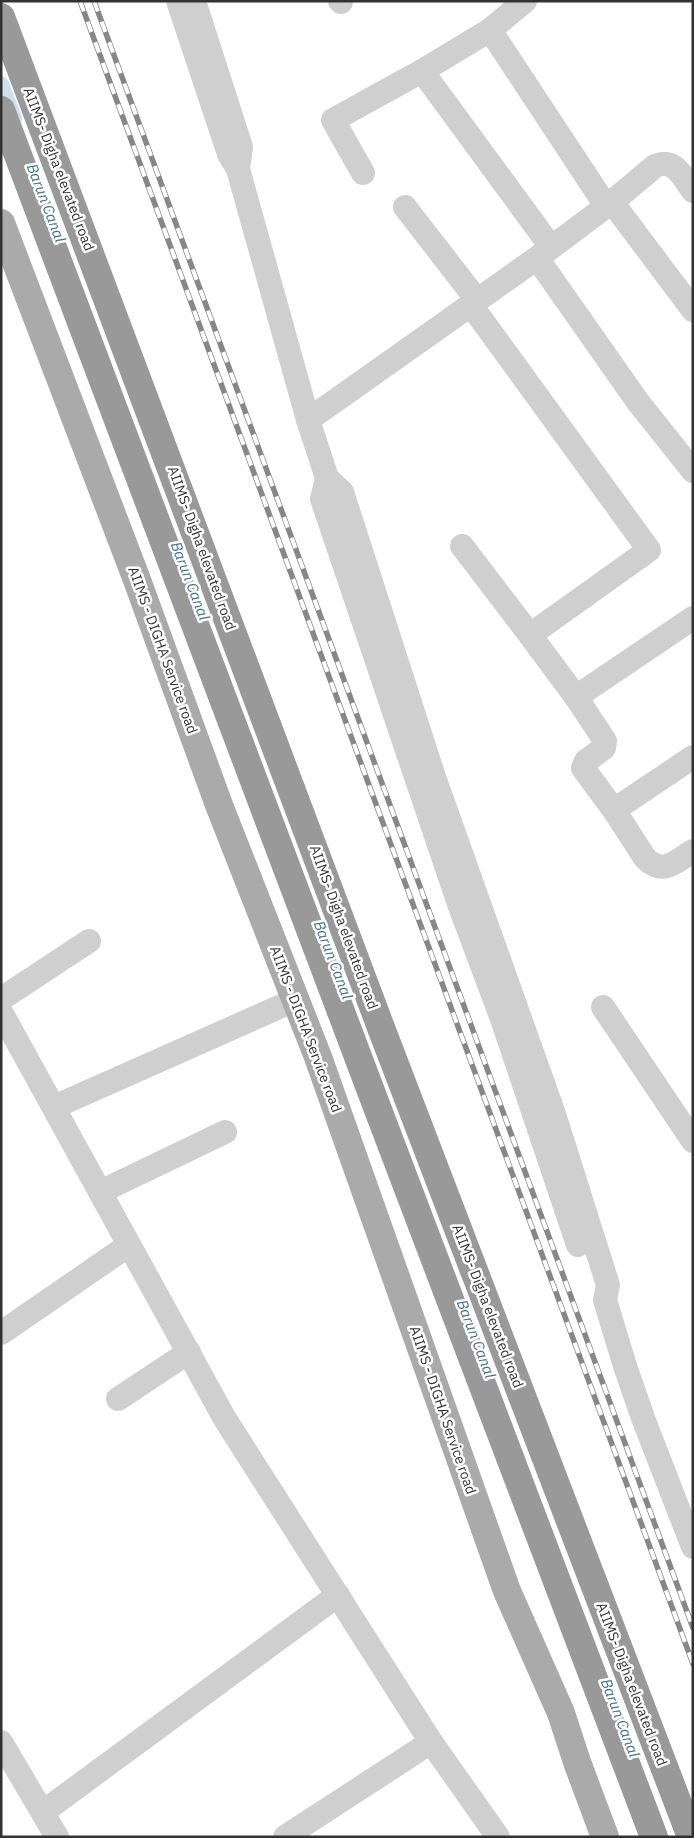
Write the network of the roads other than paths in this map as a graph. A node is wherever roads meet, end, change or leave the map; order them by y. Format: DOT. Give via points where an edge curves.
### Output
graph roads {
  1 [pos="178,1"];
  2 [pos="194,1"];
  3 [pos="525,1"];
  4 [pos="1,16"];
  5 [pos="490,30"];
  6 [pos="422,71"];
  7 [pos="1,110"];
  8 [pos="238,169"];
  9 [pos="363,173"];
  10 [pos="693,190"];
  11 [pos="609,204"];
  12 [pos="404,207"];
  13 [pos="1,223"];
  14 [pos="544,252"];
  15 [pos="474,302"];
  16 [pos="693,310"];
  17 [pos="308,420"];
  18 [pos="693,471"];
  19 [pos="462,546"];
  20 [pos="693,618"];
  21 [pos="530,635"];
  22 [pos="576,697"];
  23 [pos="693,757"];
  24 [pos="614,810"];
  25 [pos="693,851"];
  26 [pos="89,941"];
  27 [pos="1,999"];
  28 [pos="295,1000"];
  29 [pos="603,1007"];
  30 [pos="5,1028"];
  31 [pos="54,1107"];
  32 [pos="225,1132"];
  33 [pos="693,1141"];
  34 [pos="100,1192"];
  35 [pos="129,1245"];
  36 [pos="1,1333"];
  37 [pos="190,1352"];
  38 [pos="118,1399"];
  39 [pos="693,1547"];
  40 [pos="338,1595"];
  41 [pos="1,1742"];
  42 [pos="431,1742"];
  43 [pos="43,1812"];
  44 [pos="57,1837"];
  45 [pos="285,1837"];
  46 [pos="498,1837"];
  47 [pos="605,1837"];
  48 [pos="654,1837"];
  49 [pos="691,1837"];
  1 -- 8 [label="street" via="229,154"];
  2 -- 8 [label="street" via="242,147"];
  3 -- 5 [label="street"];
  4 -- 49 [label="highway, AIIMS- Digha elevated road" via="383,1033"];
  5 -- 6 [label="street"];
  5 -- 11 [label="street"];
  6 -- 9 [label="street" via="333,120"];
  6 -- 14 [label="street"];
  7 -- 48 [label="highway"];
  8 -- 17 [label="street"];
  10 -- 11 [label="street" via="676,169 662,163"];
  11 -- 14 [label="street"];
  11 -- 16 [label="street"];
  12 -- 15 [label="street"];
  13 -- 28 [label="main road, AIIMS - DIGHA Service road"];
  14 -- 15 [label="street"];
  14 -- 18 [label="street" via="638,402"];
  15 -- 17 [label="street"];
  15 -- 21 [label="street" via="649,550"];
  17 -- 39 [label="street" via="327,478 322,499 459,904 502,1019 594,1290 604,1300 643,1418"];
  19 -- 21 [label="street"];
  20 -- 22 [label="street"];
  21 -- 22 [label="street"];
  22 -- 24 [label="street" via="606,745 582,768"];
  23 -- 24 [label="street"];
  24 -- 25 [label="street" via="651,864 665,867"];
  26 -- 27 [label="street"];
  28 -- 31 [label="street"];
  28 -- 47 [label="main road, AIIMS - DIGHA Service road" via="506,1590 561,1713"];
  29 -- 33 [label="street"];
  30 -- 31 [label="street"];
  31 -- 34 [label="street"];
  32 -- 34 [label="street"];
  34 -- 35 [label="street"];
  35 -- 36 [label="street"];
  35 -- 37 [label="street"];
  37 -- 38 [label="street"];
  37 -- 40 [label="street" via="225,1419"];
  40 -- 42 [label="street"];
  40 -- 43 [label="street"];
  41 -- 43 [label="street"];
  42 -- 45 [label="street"];
  42 -- 46 [label="street"];
  43 -- 44 [label="street"];
}
